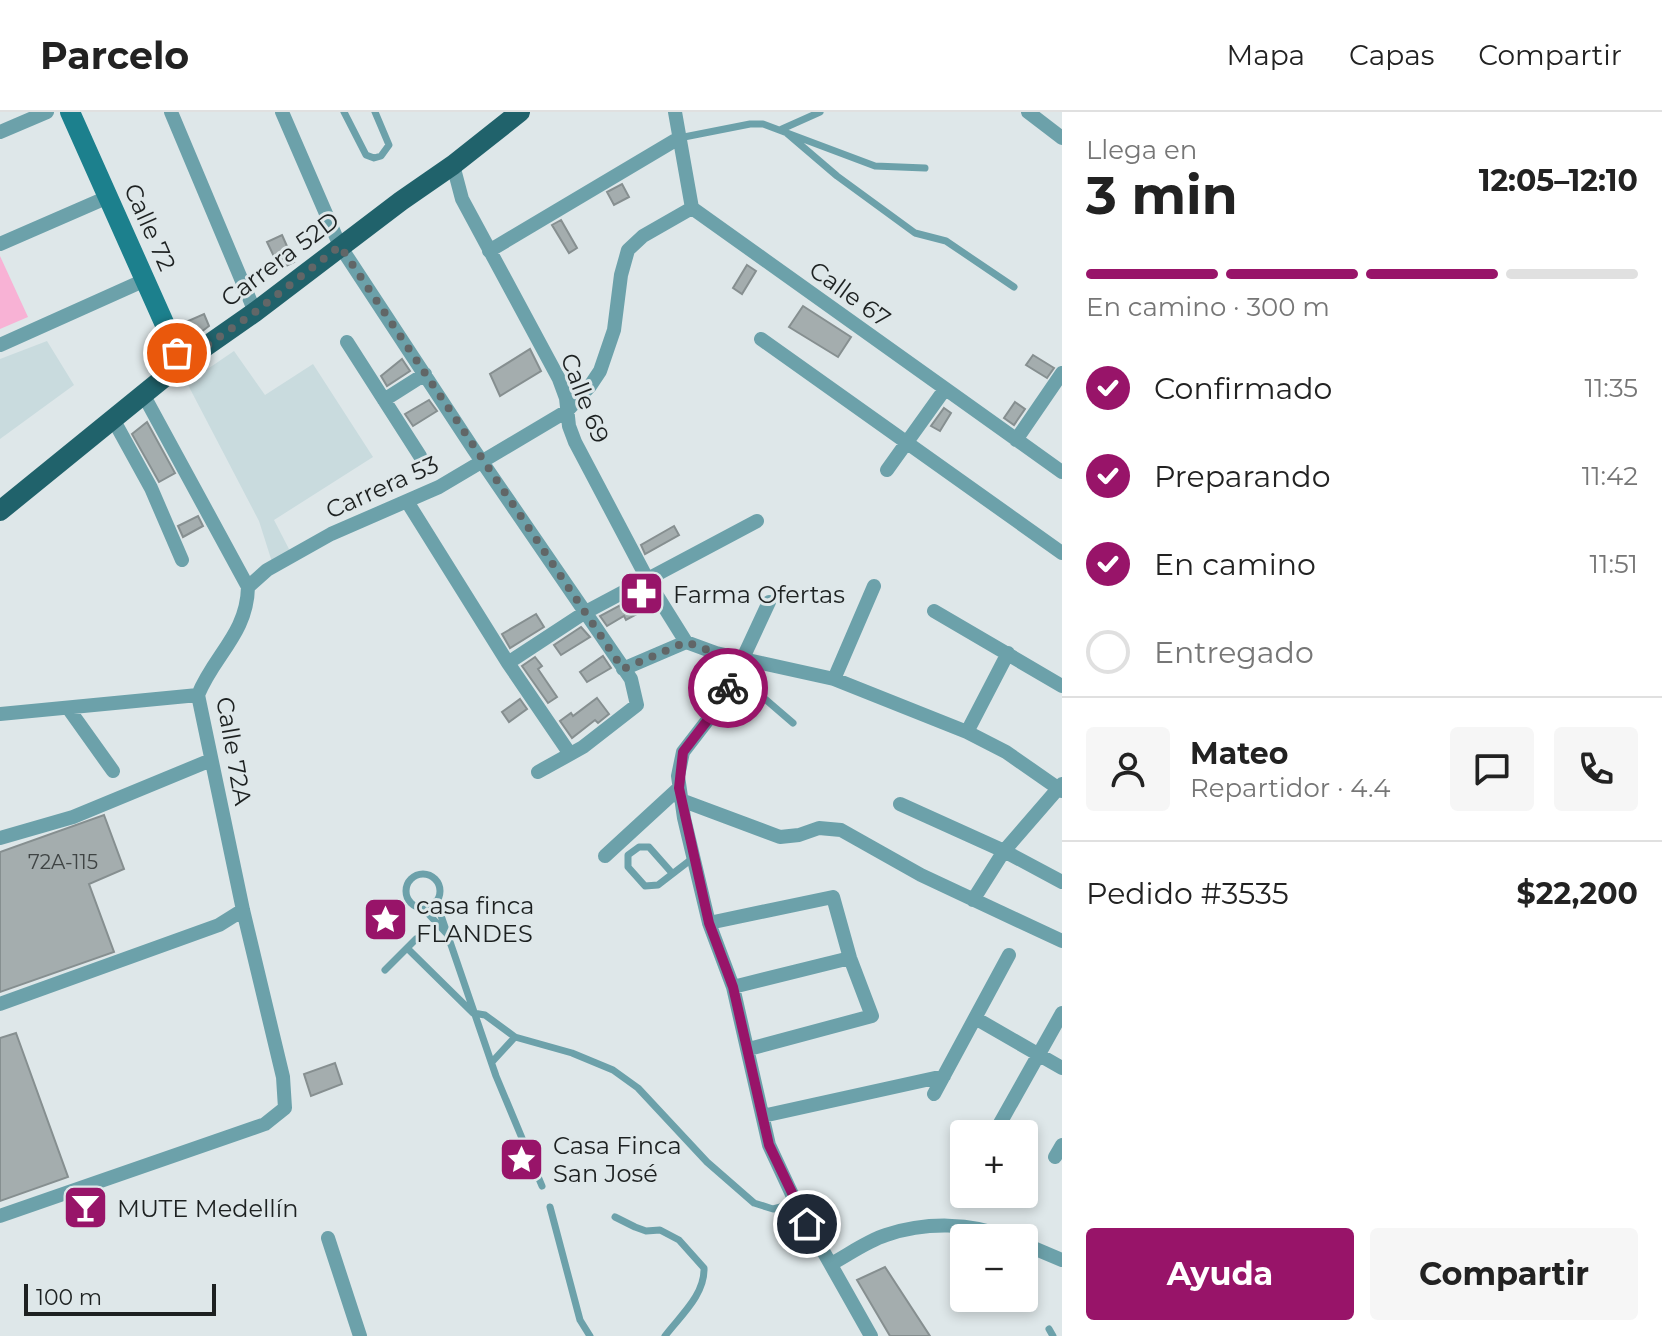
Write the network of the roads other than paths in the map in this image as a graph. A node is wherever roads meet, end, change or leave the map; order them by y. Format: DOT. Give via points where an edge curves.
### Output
graph roads {
  1 [pos="47,112"];
  2 [pos="70,112"];
  3 [pos="171,112"];
  4 [pos="282,112"];
  5 [pos="344,112"];
  6 [pos="375,112"];
  7 [pos="675,112"];
  8 [pos="820,112"];
  9 [pos="1028,112"];
  10 [pos="506,116"];
  11 [pos="782,129"];
  12 [pos="0,132"];
  13 [pos="679,138"];
  14 [pos="1062,138"];
  15 [pos="453,165"];
  16 [pos="925,168"];
  17 [pos="108,197"];
  18 [pos="692,208"];
  19 [pos="0,244"];
  20 [pos="340,246"];
  21 [pos="489,251"];
  22 [pos="145,280"];
  23 [pos="1014,287"];
  24 [pos="255,312"];
  25 [pos="761,339"];
  26 [pos="347,342"];
  27 [pos="0,345"];
  28 [pos="182,363"];
  29 [pos="1062,373"];
  30 [pos="425,374"];
  31 [pos="945,389"];
  32 [pos="143,394"];
  33 [pos="384,400"];
  34 [pos="567,411"];
  35 [pos="113,419"];
  36 [pos="1016,440"];
  37 [pos="906,443"];
  38 [pos="420,456"];
  39 [pos="484,462"];
  40 [pos="887,470"];
  41 [pos="1062,472"];
  42 [pos="408,503"];
  43 [pos="0,511"];
  44 [pos="757,521"];
  45 [pos="1062,553"];
  46 [pos="182,560"];
  47 [pos="649,579"];
  48 [pos="874,586"];
  49 [pos="248,587"];
  50 [pos="769,602"];
  51 [pos="934,611"];
  52 [pos="584,613"];
  53 [pos="686,642"];
  54 [pos="716,653"];
  55 [pos="1008,653"];
  56 [pos="743,658"];
  57 [pos="508,663"];
  58 [pos="623,669"];
  59 [pos="730,677"];
  60 [pos="834,679"];
  61 [pos="1062,686"];
  62 [pos="198,695"];
  63 [pos="68,708"];
  64 [pos="0,714"];
  65 [pos="793,723"];
  66 [pos="967,732"];
  67 [pos="570,754"];
  68 [pos="211,760"];
  69 [pos="113,771"];
  70 [pos="538,772"];
  71 [pos="1061,788"];
  72 [pos="680,794"];
  73 [pos="900,804"];
  74 [pos="0,838"];
  75 [pos="1004,851"];
  76 [pos="605,856"];
  77 [pos="693,858"];
  78 [pos="672,873"];
  79 [pos="1062,882"];
  80 [pos="973,900"];
  81 [pos="436,901"];
  82 [pos="422,907"];
  83 [pos="243,910"];
  84 [pos="709,923"];
  85 [pos="447,935"];
  86 [pos="416,939"];
  87 [pos="1062,941"];
  88 [pos="407,948"];
  89 [pos="1009,955"];
  90 [pos="850,958"];
  91 [pos="385,970"];
  92 [pos="733,987"];
  93 [pos="0,1004"];
  94 [pos="476,1013"];
  95 [pos="1062,1013"];
  96 [pos="975,1018"];
  97 [pos="515,1037"];
  98 [pos="749,1049"];
  99 [pos="1039,1054"];
  100 [pos="492,1062"];
  101 [pos="1062,1068"];
  102 [pos="944,1076"];
  103 [pos="934,1094"];
  104 [pos="763,1116"];
  105 [pos="1002,1120"];
  106 [pos="542,1186"];
  107 [pos="796,1203"];
  108 [pos="550,1207"];
  109 [pos="0,1216"];
  110 [pos="615,1217"];
  111 [pos="950,1227"];
  112 [pos="328,1238"];
  113 [pos="1038,1250"];
  114 [pos="1062,1260"];
  115 [pos="831,1264"];
  116 [pos="360,1336"];
  117 [pos="590,1336"];
  118 [pos="665,1336"];
  119 [pos="871,1336"];
  1 -- 12 [label="street"];
  2 -- 17 [label="street, Calle 72"];
  3 -- 24 [label="street"];
  4 -- 20 [label="street"];
  5 -- 6 [label="lane" via="366,155 374,158 389,145"];
  7 -- 13 [label="street"];
  8 -- 11 [label="lane"];
  9 -- 14 [label="street"];
  10 -- 15 [label="main road, Carrera 52D"];
  11 -- 13 [label="lane" via="750,124"];
  11 -- 16 [label="lane" via="875,166"];
  11 -- 23 [label="lane" via="915,233 946,241"];
  13 -- 18 [label="street"];
  13 -- 21 [label="street"];
  15 -- 20 [label="main road, Carrera 52D"];
  15 -- 21 [label="street, Calle 69" via="462,199"];
  17 -- 19 [label="street"];
  17 -- 22 [label="street, Calle 72"];
  18 -- 31 [label="street, Calle 67"];
  18 -- 34 [label="street, Carrera 53" via="628,250 614,330 600,371"];
  20 -- 24 [label="main road, Carrera 52D"];
  20 -- 30 [label="street"];
  21 -- 34 [label="street, Calle 69" via="559,379"];
  22 -- 27 [label="street"];
  22 -- 28 [label="street, Calle 72"];
  24 -- 28 [label="main road, Carrera 52D"];
  25 -- 37 [label="street"];
  26 -- 33 [label="street"];
  28 -- 32 [label="main road, Carrera 52D"];
  29 -- 36 [label="street"];
  30 -- 33 [label="street"];
  30 -- 39 [label="street"];
  31 -- 36 [label="street, Calle 67"];
  31 -- 37 [label="street"];
  32 -- 35 [label="main road, Carrera 52D"];
  32 -- 49 [label="street"];
  33 -- 38 [label="street"];
  34 -- 39 [label="street, Carrera 53"];
  34 -- 47 [label="street, Calle 69" via="575,442"];
  35 -- 43 [label="main road, Carrera 52D"];
  35 -- 46 [label="street"];
  36 -- 41 [label="street, Calle 67"];
  37 -- 40 [label="street"];
  37 -- 45 [label="street"];
  39 -- 42 [label="street, Carrera 53"];
  39 -- 52 [label="street"];
  42 -- 49 [label="street, Carrera 53" via="331,534 267,570"];
  42 -- 57 [label="street"];
  44 -- 47 [label="street"];
  47 -- 52 [label="street"];
  47 -- 53 [label="street, Calle 69"];
  48 -- 60 [label="street"];
  49 -- 62 [label="street, Calle 72A" via="245,614"];
  50 -- 56 [label="street"];
  51 -- 55 [label="street"];
  52 -- 57 [label="street"];
  52 -- 58 [label="street"];
  53 -- 54 [label="street"];
  53 -- 58 [label="street"];
  54 -- 56 [label="street"];
  54 -- 59 [label="street"];
  55 -- 61 [label="street"];
  55 -- 66 [label="street"];
  56 -- 60 [label="street"];
  57 -- 67 [label="street"];
  58 -- 67 [label="street" via="637,705"];
  59 -- 65 [label="lane" via="744,681"];
  59 -- 72 [label="street" via="720,704 683,752"];
  60 -- 66 [label="street"];
  62 -- 63 [label="street"];
  62 -- 68 [label="street, Calle 72A"];
  63 -- 64 [label="street"];
  63 -- 69 [label="street"];
  66 -- 71 [label="street"];
  67 -- 70 [label="street"];
  68 -- 74 [label="street" via="73,817"];
  68 -- 83 [label="street, Calle 72A"];
  71 -- 75 [label="street"];
  72 -- 76 [label="street"];
  72 -- 77 [label="street"];
  72 -- 80 [label="street" via="780,837 819,828 841,830"];
  73 -- 75 [label="street"];
  75 -- 79 [label="street"];
  75 -- 80 [label="street"];
  77 -- 78 [label="lane"];
  77 -- 84 [label="street"];
  78 -- 78 [label="lane" via="658,885 645,886 628,867 628,855 649,847"];
  80 -- 87 [label="street"];
  81 -- 82 [label="lane"];
  81 -- 82 [label="lane" via="436,880 426,874 415,876 406,891 411,902"];
  81 -- 85 [label="lane"];
  82 -- 85 [label="lane"];
  83 -- 93 [label="street" via="219,925"];
  83 -- 109 [label="street, Calle 72A" via="283,1077 285,1108 265,1124"];
  84 -- 90 [label="street" via="833,897"];
  84 -- 92 [label="street"];
  85 -- 94 [label="lane"];
  86 -- 88 [label="lane"];
  88 -- 91 [label="lane"];
  88 -- 94 [label="lane"];
  89 -- 96 [label="street"];
  90 -- 92 [label="street"];
  90 -- 98 [label="street" via="872,1016"];
  92 -- 98 [label="street"];
  94 -- 97 [label="lane"];
  94 -- 100 [label="lane"];
  95 -- 99 [label="street"];
  96 -- 99 [label="street"];
  96 -- 102 [label="street"];
  97 -- 100 [label="lane"];
  97 -- 107 [label="lane" via="599,1063 627,1079 754,1203 773,1209"];
  98 -- 104 [label="street"];
  99 -- 101 [label="street"];
  99 -- 105 [label="street"];
  100 -- 106 [label="lane"];
  102 -- 103 [label="street"];
  102 -- 104 [label="street"];
  104 -- 107 [label="street" via="769,1145"];
  107 -- 115 [label="street"];
  108 -- 117 [label="lane" via="577,1311"];
  110 -- 118 [label="lane" via="679,1240 704,1268 698,1294"];
  111 -- 115 [label="street" via="885,1235"];
  112 -- 116 [label="street"];
  113 -- 114 [label="street"];
  115 -- 119 [label="street"];
}
